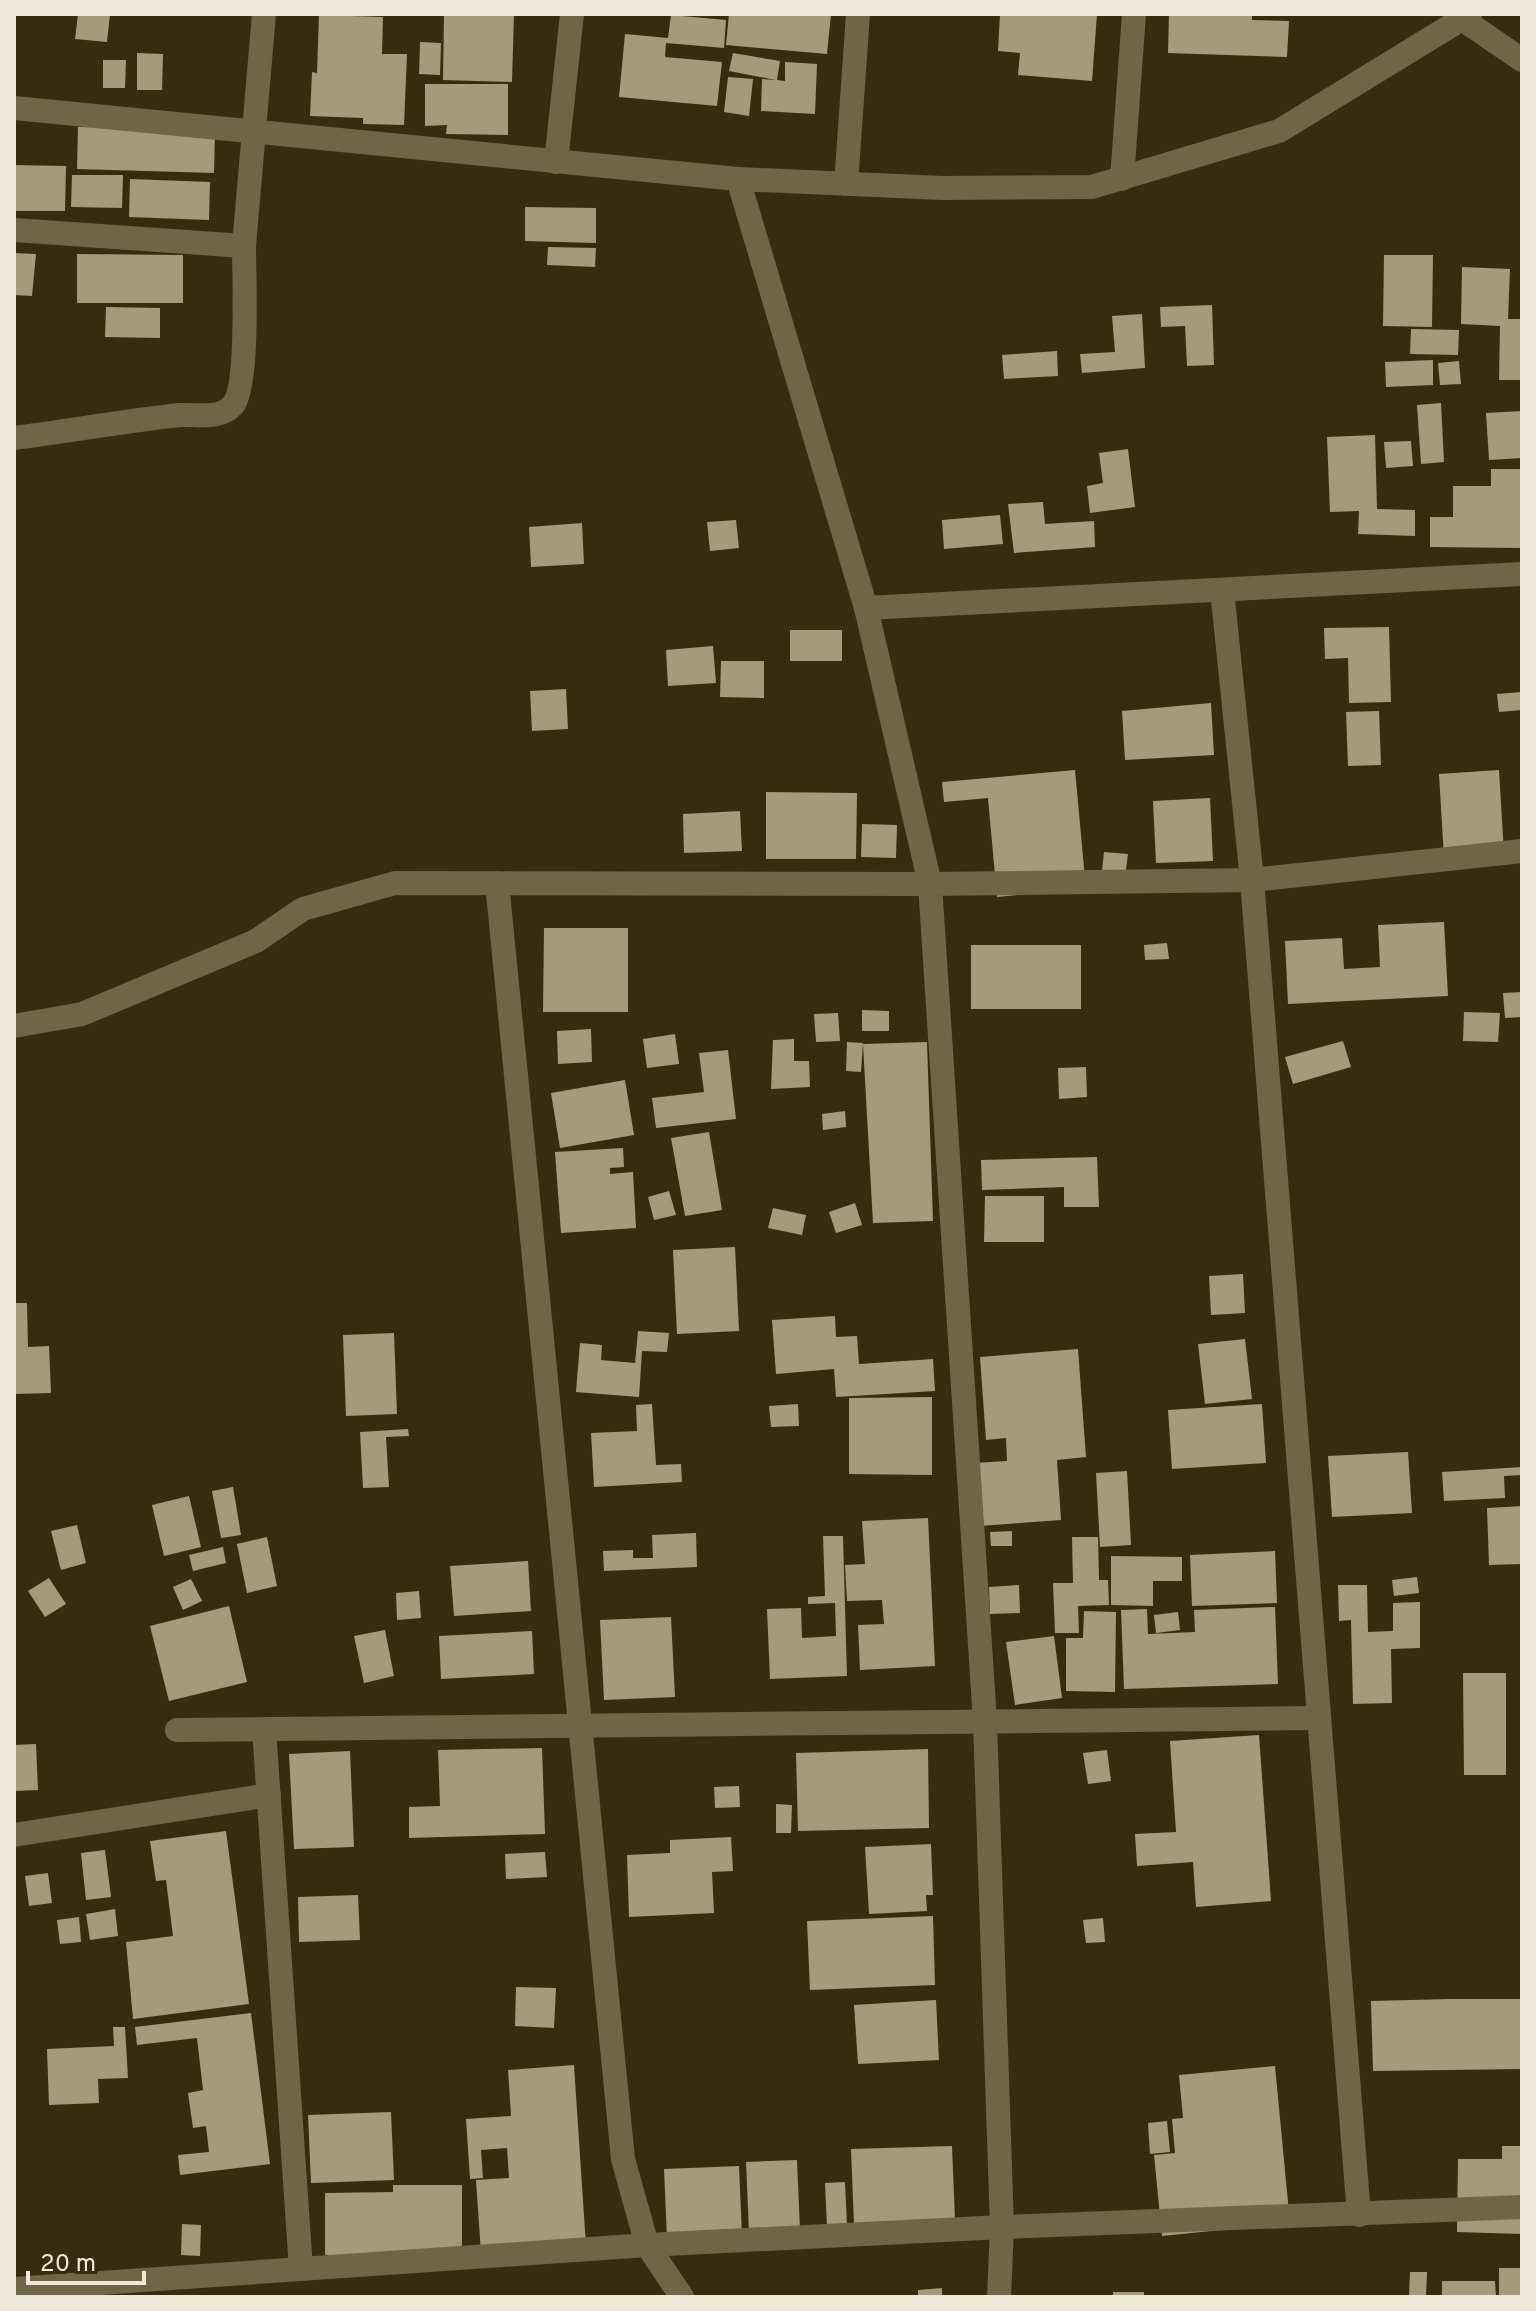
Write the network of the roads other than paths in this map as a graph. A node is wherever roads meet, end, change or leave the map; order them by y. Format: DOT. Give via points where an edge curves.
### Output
graph roads {
  1 [pos="264,14"];
  2 [pos="572,14"];
  3 [pos="858,14"];
  4 [pos="1134,14"];
  5 [pos="1465,16"];
  6 [pos="1522,60"];
  7 [pos="14,108"];
  8 [pos="253,133"];
  9 [pos="556,162"];
  10 [pos="738,179"];
  11 [pos="1122,179"];
  12 [pos="846,184"];
  13 [pos="14,230"];
  14 [pos="244,246"];
  15 [pos="14,438"];
  16 [pos="1522,574"];
  17 [pos="1222,590"];
  18 [pos="866,608"];
  19 [pos="1522,851"];
  20 [pos="1252,880"];
  21 [pos="497,883"];
  22 [pos="930,884"];
  23 [pos="14,1026"];
  24 [pos="1319,1718"];
  25 [pos="985,1721"];
  26 [pos="582,1725"];
  27 [pos="264,1729"];
  28 [pos="177,1730"];
  29 [pos="269,1795"];
  30 [pos="14,1835"];
  31 [pos="1522,2207"];
  32 [pos="1359,2215"];
  33 [pos="1002,2227"];
  34 [pos="647,2245"];
  35 [pos="301,2269"];
  36 [pos="255,2285"];
  37 [pos="14,2289"];
  38 [pos="682,2297"];
  39 [pos="999,2297"];
  1 -- 8 [label="street"];
  2 -- 9 [label="street"];
  3 -- 12 [label="street"];
  4 -- 11 [label="street"];
  5 -- 6 [label="street"];
  5 -- 11 [label="street" via="1279,131"];
  7 -- 8 [label="street"];
  8 -- 9 [label="street"];
  8 -- 14 [label="street"];
  9 -- 10 [label="street"];
  10 -- 12 [label="street"];
  10 -- 18 [label="street"];
  11 -- 12 [label="street" via="1092,187"];
  13 -- 14 [label="street"];
  14 -- 15 [label="street" via="245,329 233,405 216,415"];
  16 -- 17 [label="street"];
  17 -- 18 [label="street"];
  17 -- 20 [label="street"];
  18 -- 22 [label="street"];
  19 -- 20 [label="street"];
  20 -- 22 [label="street"];
  20 -- 24 [label="street"];
  21 -- 22 [label="street"];
  21 -- 23 [label="street" via="395,883 303,909 256,941 82,1014"];
  21 -- 26 [label="street"];
  22 -- 25 [label="street"];
  24 -- 25 [label="street"];
  24 -- 32 [label="street"];
  25 -- 26 [label="street"];
  25 -- 33 [label="street"];
  26 -- 27 [label="street"];
  26 -- 34 [label="street" via="623,2159"];
  27 -- 28 [label="street"];
  27 -- 29 [label="street"];
  29 -- 30 [label="street"];
  29 -- 35 [label="street"];
  31 -- 32 [label="street"];
  32 -- 33 [label="street"];
  33 -- 34 [label="street"];
  33 -- 39 [label="street"];
  34 -- 35 [label="street"];
  34 -- 38 [label="street"];
  35 -- 36 [label="street"];
  36 -- 37 [label="street"];
}
